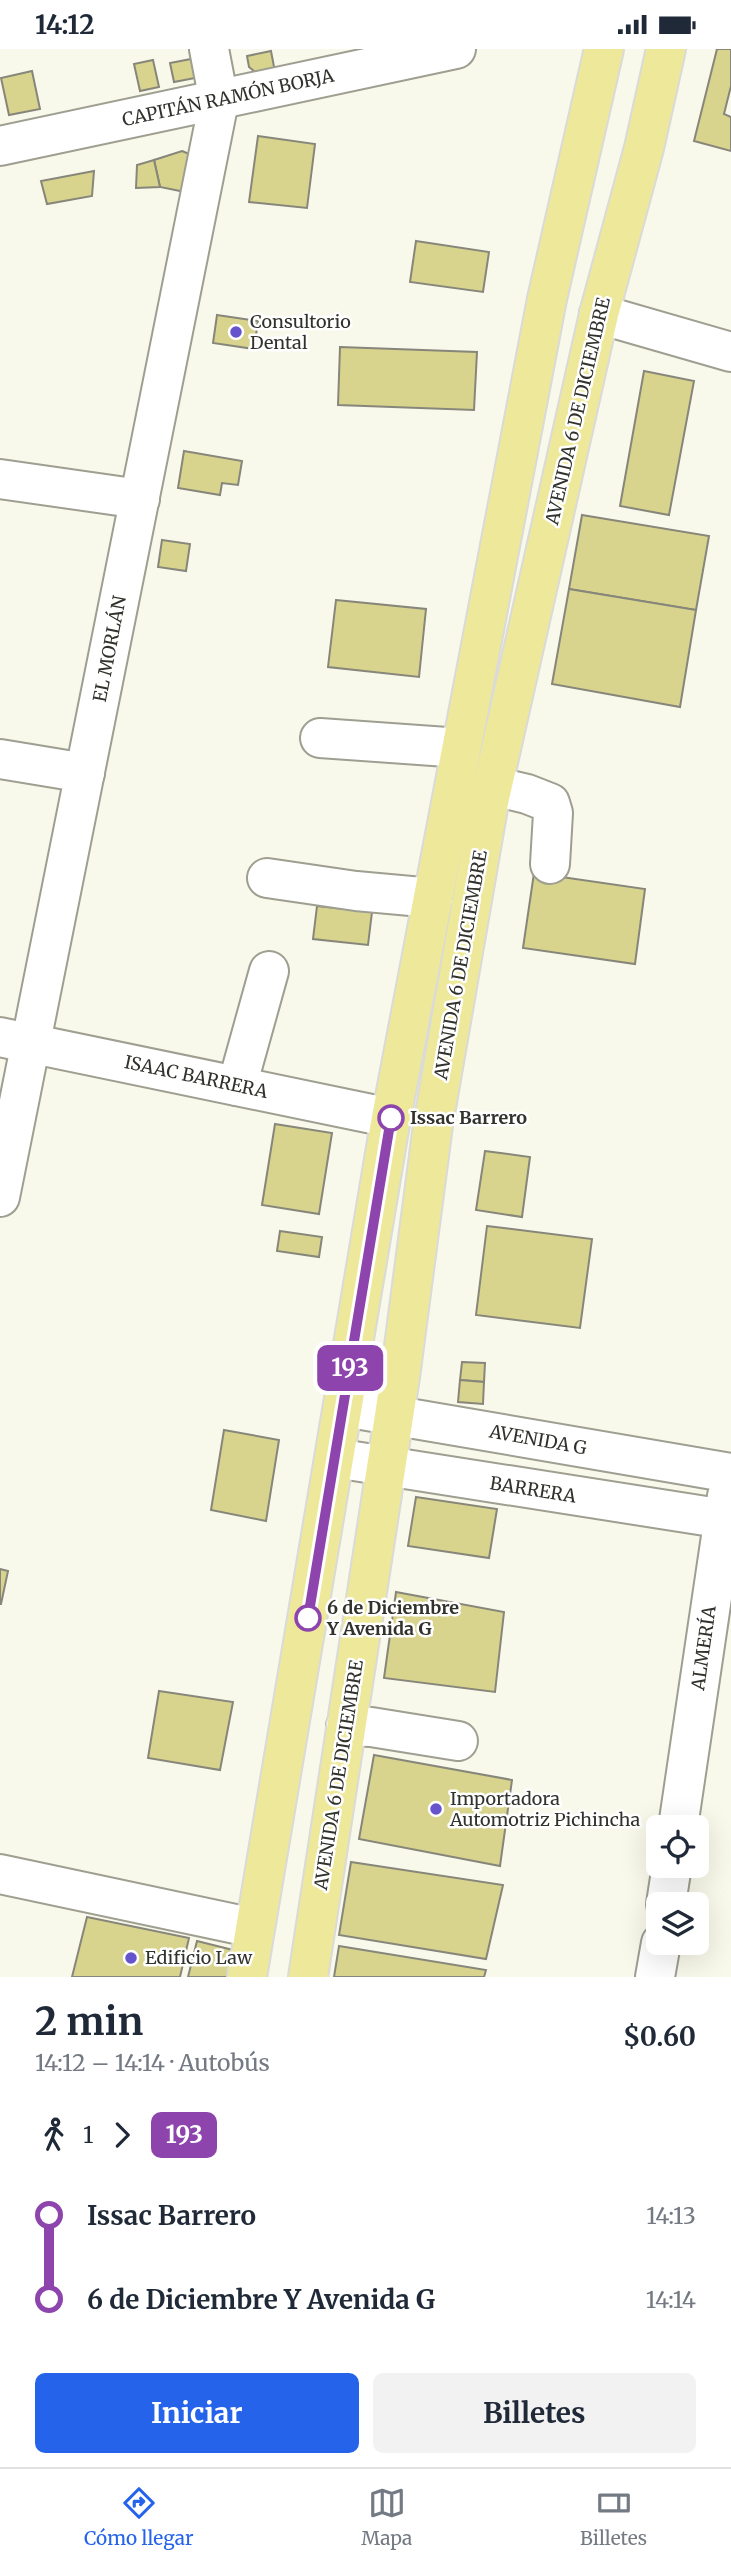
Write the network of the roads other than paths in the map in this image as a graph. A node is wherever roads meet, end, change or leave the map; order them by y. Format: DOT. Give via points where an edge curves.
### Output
graph roads {
  1 [pos="209,49"];
  2 [pos="456,49"];
  3 [pos="604,49"];
  4 [pos="666,49"];
  5 [pos="219,101"];
  6 [pos="0,146"];
  7 [pos="599,314"];
  8 [pos="731,352"];
  9 [pos="0,479"];
  10 [pos="140,499"];
  11 [pos="320,739"];
  12 [pos="461,748"];
  13 [pos="0,759"];
  14 [pos="85,773"];
  15 [pos="493,786"];
  16 [pos="550,864"];
  17 [pos="267,878"];
  18 [pos="433,898"];
  19 [pos="269,971"];
  20 [pos="16,1041"];
  21 [pos="237,1086"];
  22 [pos="391,1118"];
  23 [pos="0,1197"];
  24 [pos="344,1407"];
  25 [pos="393,1416"];
  26 [pos="335,1458"];
  27 [pos="386,1467"];
  28 [pos="731,1472"];
  29 [pos="727,1520"];
  30 [pos="346,1726"];
  31 [pos="458,1741"];
  32 [pos="680,1815"];
  33 [pos="0,1874"];
  34 [pos="254,1929"];
  35 [pos="659,1955"];
  36 [pos="247,1977"];
  37 [pos="308,1977"];
  38 [pos="656,1977"];
  1 -- 5 [label="street"];
  2 -- 5 [label="street, CAPITÁN RAMÓN BORJA"];
  3 -- 12 [label="main road" via="547,299"];
  4 -- 7 [label="main road, AVENIDA 6 DE DICIEMBRE"];
  5 -- 6 [label="street, CAPITÁN RAMÓN BORJA"];
  5 -- 10 [label="street, EL MORLÁN"];
  7 -- 8 [label="street"];
  7 -- 15 [label="main road, AVENIDA 6 DE DICIEMBRE"];
  9 -- 10 [label="street"];
  10 -- 14 [label="street, EL MORLÁN"];
  11 -- 12 [label="street"];
  12 -- 18 [label="main road"];
  13 -- 14 [label="street"];
  14 -- 20 [label="street, EL MORLÁN"];
  15 -- 16 [label="street" via="550,803"];
  15 -- 25 [label="main road, AVENIDA 6 DE DICIEMBRE" via="433,1125"];
  17 -- 18 [label="street"];
  18 -- 22 [label="main road"];
  19 -- 21 [label="street"];
  20 -- 21 [label="street, ISAAC BARRERA"];
  20 -- 23 [label="street, EL MORLÁN"];
  21 -- 22 [label="street, ISAAC BARRERA"];
  22 -- 24 [label="main road"];
  24 -- 25 [label="street, AVENIDA G"];
  24 -- 26 [label="main road"];
  25 -- 27 [label="main road, AVENIDA 6 DE DICIEMBRE"];
  25 -- 28 [label="street, AVENIDA G"];
  26 -- 27 [label="street, BARRERA"];
  26 -- 34 [label="main road"];
  27 -- 29 [label="street, BARRERA"];
  27 -- 30 [label="main road, AVENIDA 6 DE DICIEMBRE"];
  28 -- 29 [label="street, ALMERÍA"];
  29 -- 32 [label="street, ALMERÍA"];
  30 -- 31 [label="street"];
  30 -- 37 [label="main road, AVENIDA 6 DE DICIEMBRE"];
  33 -- 34 [label="street"];
  34 -- 36 [label="main road"];
  35 -- 38 [label="street"];
}
